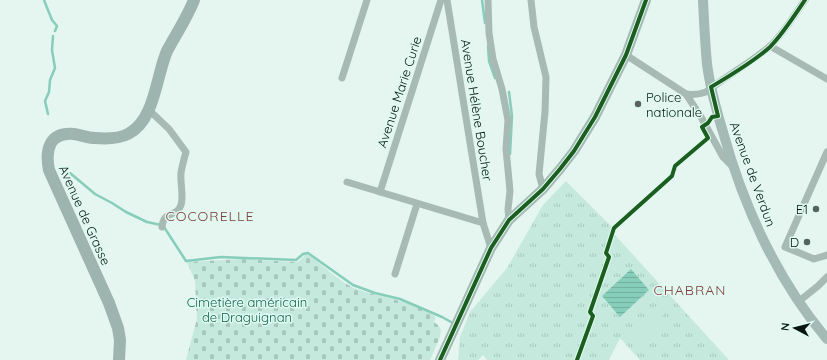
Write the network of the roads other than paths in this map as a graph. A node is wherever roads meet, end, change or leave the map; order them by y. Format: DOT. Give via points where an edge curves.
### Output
graph roads {
  1 [pos="194,0"];
  2 [pos="367,0"];
  3 [pos="441,0"];
  4 [pos="447,0"];
  5 [pos="488,0"];
  6 [pos="531,0"];
  7 [pos="646,0"];
  8 [pos="703,0"];
  9 [pos="805,0"];
  10 [pos="770,46"];
  11 [pos="626,55"];
  12 [pos="342,78"];
  13 [pos="827,79"];
  14 [pos="712,87"];
  15 [pos="686,94"];
  16 [pos="149,110"];
  17 [pos="827,152"];
  18 [pos="734,168"];
  19 [pos="348,182"];
  20 [pos="543,189"];
  21 [pos="380,192"];
  22 [pos="417,204"];
  23 [pos="512,217"];
  24 [pos="483,224"];
  25 [pos="162,225"];
  26 [pos="491,248"];
  27 [pos="827,255"];
  28 [pos="395,274"];
  29 [pos="827,277"];
  30 [pos="798,302"];
  31 [pos="827,339"];
  32 [pos="443,359"];
  33 [pos="119,360"];
  1 -- 16 [label="main road, Avenue de Grasse" via="167,52"];
  2 -- 12 [label="street"];
  3 -- 21 [label="street, Avenue Marie Curie"];
  4 -- 24 [label="street, Avenue Hélène Boucher"];
  5 -- 23 [label="street" via="492,59 502,89 508,120 508,209"];
  6 -- 20 [label="street" via="534,27 546,77 539,174"];
  7 -- 11 [label="street"];
  8 -- 14 [label="street, Avenue de Verdun" via="707,64"];
  9 -- 10 [label="street"];
  10 -- 13 [label="street"];
  10 -- 14 [label="street"];
  11 -- 15 [label="street"];
  11 -- 20 [label="street" via="574,151"];
  14 -- 15 [label="street" via="701,94"];
  14 -- 18 [label="street, Avenue de Verdun"];
  15 -- 18 [label="street" via="723,157"];
  16 -- 25 [label="street" via="169,129 186,152 181,173 182,204 175,212 166,216"];
  16 -- 33 [label="main road, Avenue de Grasse" via="136,129 128,134 106,139 64,134 57,137 47,150 49,170 118,328"];
  17 -- 27 [label="street" via="785,247 814,259"];
  18 -- 30 [label="street, Avenue de Verdun" via="761,238"];
  19 -- 21 [label="street"];
  20 -- 23 [label="street"];
  21 -- 22 [label="street"];
  22 -- 24 [label="street"];
  22 -- 28 [label="street"];
  23 -- 26 [label="street"];
  24 -- 26 [label="street, Avenue Hélène Boucher"];
  26 -- 32 [label="street"];
  29 -- 30 [label="street"];
  30 -- 31 [label="street, Avenue de Verdun"];
}
